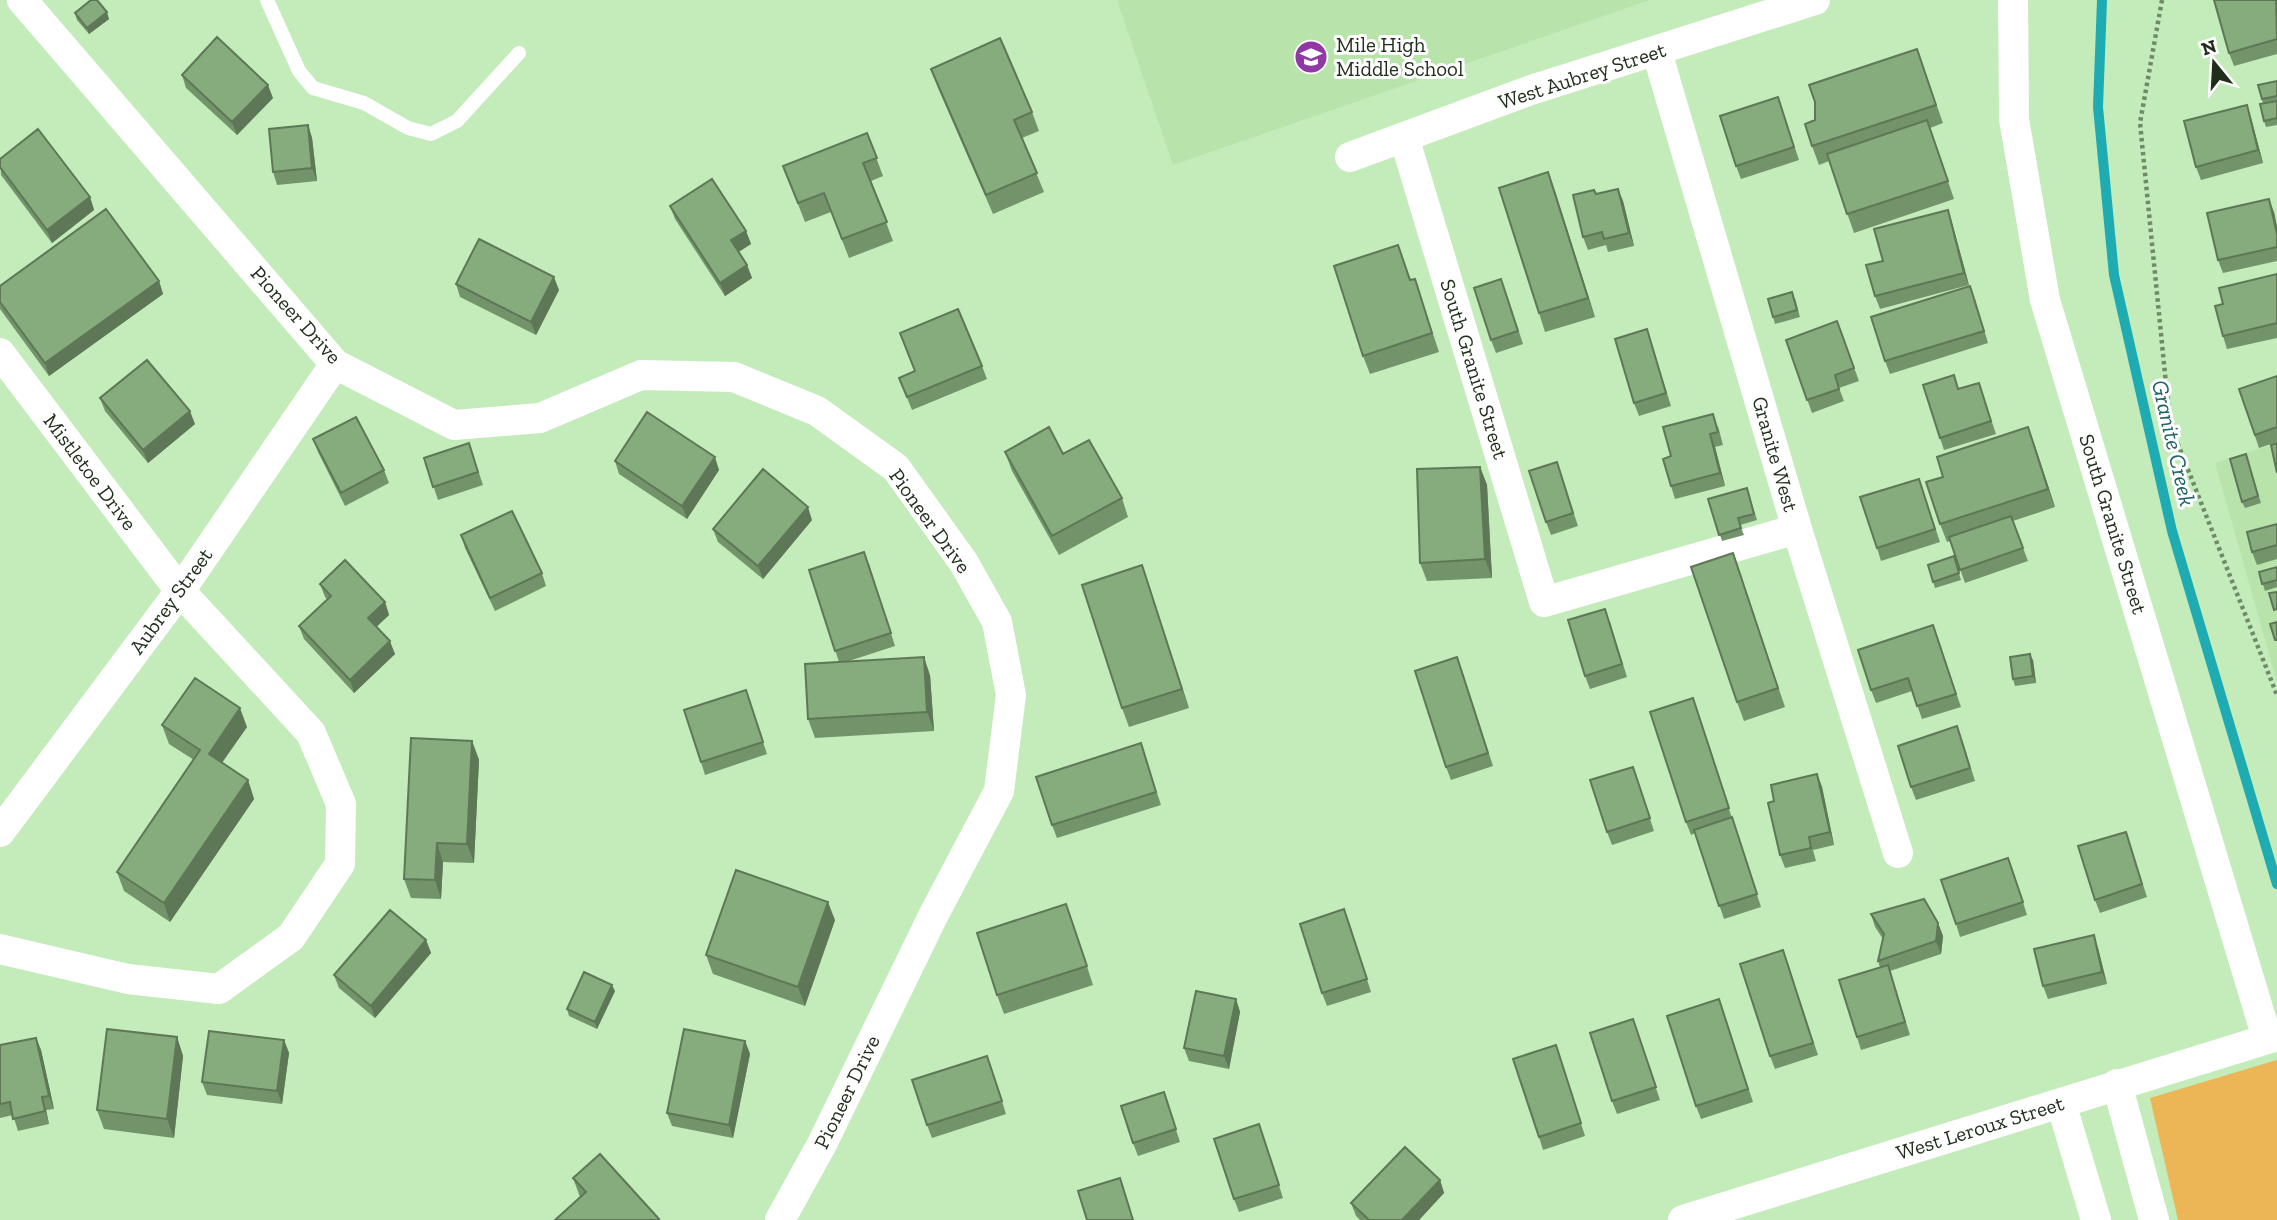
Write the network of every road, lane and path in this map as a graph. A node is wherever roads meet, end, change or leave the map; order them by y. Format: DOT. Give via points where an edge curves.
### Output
graph roads {
  1 [pos="22,0"];
  2 [pos="267,0"];
  3 [pos="1815,0"];
  4 [pos="2013,0"];
  5 [pos="2162,0"];
  6 [pos="1657,52"];
  7 [pos="519,53"];
  8 [pos="1404,137"];
  9 [pos="1350,157"];
  10 [pos="0,353"];
  11 [pos="335,364"];
  12 [pos="1797,529"];
  13 [pos="180,591"];
  14 [pos="2277,695"];
  15 [pos="0,832"];
  16 [pos="1898,853"];
  17 [pos="0,949"];
  18 [pos="2272,1037"];
  19 [pos="2117,1084"];
  20 [pos="2061,1103"];
  21 [pos="780,1220"];
  22 [pos="1683,1220"];
  23 [pos="2096,1220"];
  24 [pos="2154,1220"];
  1 -- 11 [label="street, Pioneer Drive"];
  2 -- 7 [label="lane" via="299,71 313,88 364,103 408,128 430,134 457,121"];
  3 -- 6 [label="street, West Aubrey Street"];
  4 -- 18 [label="street, South Granite Street" via="2014,120 2045,300"];
  5 -- 14 [label="path" via="2140,123 2170,424"];
  6 -- 8 [label="street, West Aubrey Street" via="1531,90"];
  6 -- 12 [label="street, Granite West"];
  8 -- 9 [label="street, West Aubrey Street"];
  8 -- 12 [label="street, South Granite Street" via="1544,602"];
  10 -- 13 [label="street, Mistletoe Drive"];
  11 -- 13 [label="street, Aubrey Street"];
  11 -- 21 [label="street, Pioneer Drive" via="454,425 540,418 641,375 734,377 817,411 896,468 964,563 997,622 1011,695 999,791"];
  12 -- 16 [label="street, Granite West"];
  13 -- 15 [label="street, Aubrey Street"];
  13 -- 17 [label="street, Mistletoe Drive" via="311,733 341,804 340,864 291,937 219,989 128,979"];
  18 -- 19 [label="street, West Leroux Street"];
  19 -- 20 [label="street, West Leroux Street"];
  19 -- 24 [label="street"];
  20 -- 22 [label="street, West Leroux Street"];
  20 -- 23 [label="street"];
}
